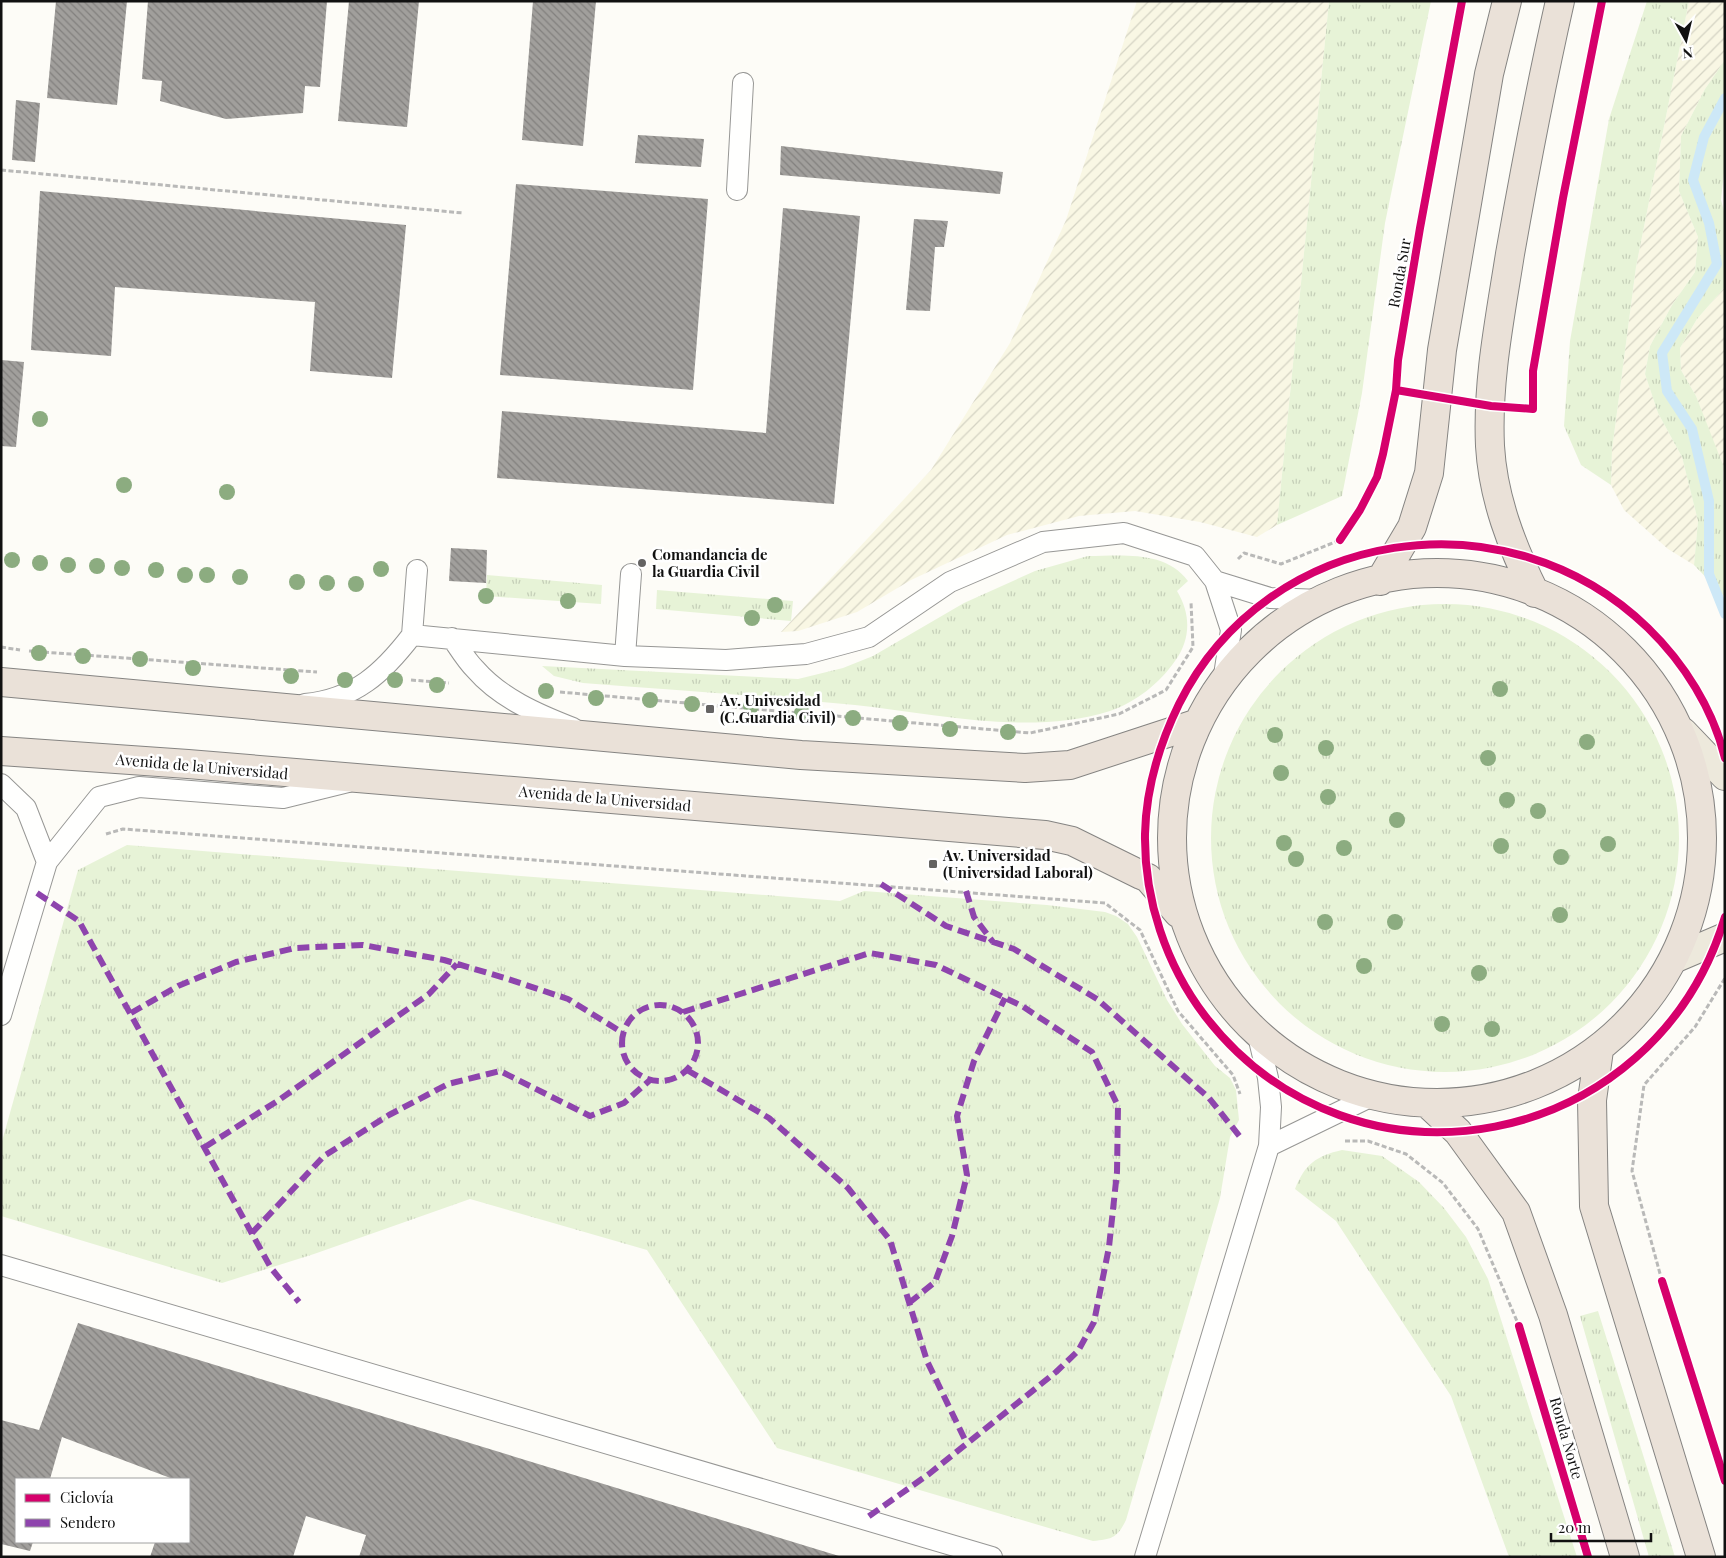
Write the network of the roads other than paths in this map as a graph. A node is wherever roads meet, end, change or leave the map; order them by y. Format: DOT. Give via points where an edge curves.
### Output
graph roads {
  1 [pos="1507,1"];
  2 [pos="1560,1"];
  3 [pos="743,83"];
  4 [pos="737,190"];
  5 [pos="417,570"];
  6 [pos="631,574"];
  7 [pos="1380,580"];
  8 [pos="1215,581"];
  9 [pos="1535,593"];
  10 [pos="1321,600"];
  11 [pos="412,635"];
  12 [pos="452,638"];
  13 [pos="625,656"];
  14 [pos="1224,676"];
  15 [pos="1,682"];
  16 [pos="277,707"];
  17 [pos="1195,724"];
  18 [pos="1683,732"];
  19 [pos="596,736"];
  20 [pos="1,751"];
  21 [pos="1725,776"];
  22 [pos="358,779"];
  23 [pos="1,784"];
  24 [pos="47,862"];
  25 [pos="1183,918"];
  26 [pos="1725,937"];
  27 [pos="1676,958"];
  28 [pos="1,1015"];
  29 [pos="1258,1036"];
  30 [pos="1599,1050"];
  31 [pos="1372,1096"];
  32 [pos="1428,1104"];
  33 [pos="1269,1146"];
  34 [pos="1,1265"];
  35 [pos="992,1557"];
  36 [pos="1145,1557"];
  37 [pos="1625,1557"];
  38 [pos="1701,1557"];
  1 -- 7 [label="highway" via="1489,74 1442,350 1429,473 1412,527"];
  2 -- 9 [label="highway" via="1534,114 1490,388 1490,446 1494,479 1507,530"];
  3 -- 4 [label="lane"];
  5 -- 11 [label="lane"];
  6 -- 13 [label="lane"];
  7 -- 9 [label="highway" via="1415,572 1498,578"];
  7 -- 10 [label="highway" via="1334,592"];
  8 -- 10 [label="lane" via="1270,598"];
  8 -- 13 [label="lane" via="1194,556 1124,533 1043,542 950,582 869,637 806,654 726,660"];
  8 -- 14 [label="lane" via="1232,630"];
  9 -- 18 [label="highway" via="1575,609 1638,662"];
  10 -- 14 [label="highway" via="1264,635"];
  11 -- 12 [label="lane"];
  11 -- 16 [label="lane" via="391,662 362,687 317,703"];
  12 -- 13 [label="lane"];
  12 -- 19 [label="lane" via="475,669 493,686 536,714"];
  14 -- 17 [label="highway"];
  15 -- 16 [label="highway"];
  16 -- 19 [label="highway"];
  17 -- 19 [label="highway" via="1070,765 1025,768 801,755"];
  17 -- 25 [label="highway" via="1172,802 1173,883"];
  18 -- 21 [label="main road"];
  18 -- 27 [label="highway" via="1701,798 1703,866 1696,914"];
  20 -- 22 [label="highway, Avenida de la Universidad"];
  22 -- 24 [label="lane" via="284,798 139,787 99,797"];
  22 -- 25 [label="highway, Avenida de la Universidad" via="1045,836 1072,841 1148,878"];
  23 -- 24 [label="lane" via="26,808"];
  24 -- 28 [label="lane"];
  25 -- 29 [label="highway" via="1200,960 1225,1000"];
  26 -- 27 [label="main road"];
  27 -- 30 [label="highway" via="1651,997"];
  29 -- 31 [label="highway" via="1299,1066"];
  29 -- 33 [label="lane" via="1271,1107"];
  30 -- 32 [label="highway" via="1518,1091"];
  30 -- 38 [label="highway" via="1592,1100 1594,1206"];
  31 -- 32 [label="highway"];
  31 -- 33 [label="lane"];
  32 -- 37 [label="highway, Ronda Norte" via="1458,1132 1516,1212 1553,1316"];
  33 -- 36 [label="lane"];
  34 -- 35 [label="lane"];
}
